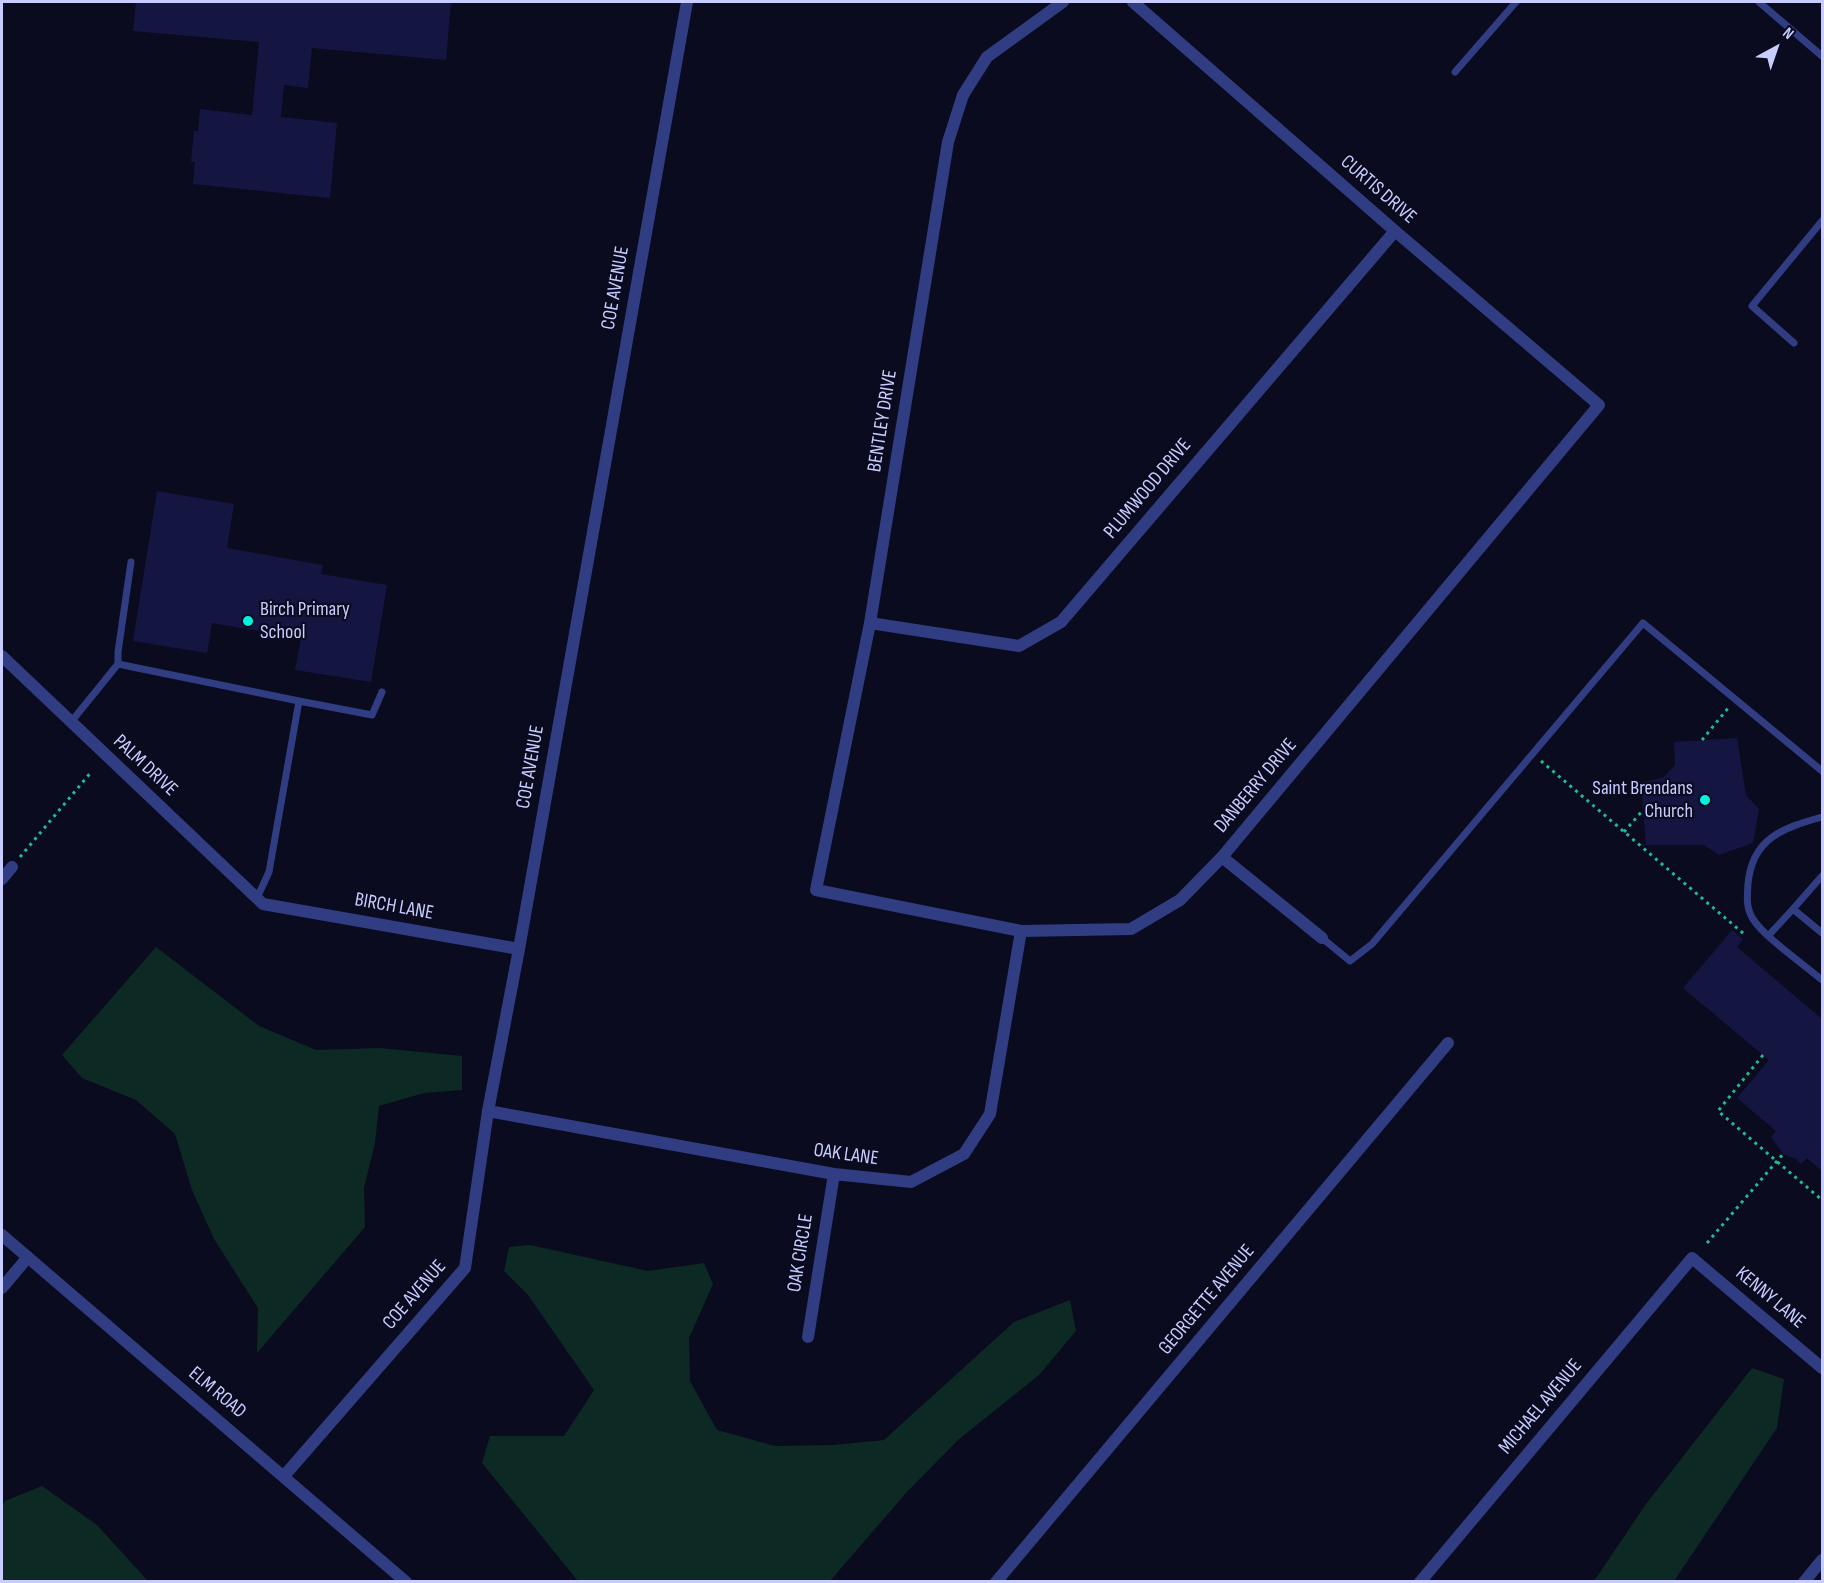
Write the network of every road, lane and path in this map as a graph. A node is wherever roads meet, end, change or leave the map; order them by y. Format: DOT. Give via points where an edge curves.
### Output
graph roads {
  1 [pos="687,2"];
  2 [pos="1063,2"];
  3 [pos="1133,2"];
  4 [pos="1516,2"];
  5 [pos="1759,2"];
  6 [pos="1822,56"];
  7 [pos="1455,72"];
  8 [pos="1822,221"];
  9 [pos="1395,231"];
  10 [pos="1794,343"];
  11 [pos="1599,405"];
  12 [pos="131,561"];
  13 [pos="870,623"];
  14 [pos="2,656"];
  15 [pos="118,664"];
  16 [pos="382,692"];
  17 [pos="1736,699"];
  18 [pos="299,701"];
  19 [pos="71,722"];
  20 [pos="1702,740"];
  21 [pos="1533,754"];
  22 [pos="92,771"];
  23 [pos="1822,771"];
  24 [pos="1643,810"];
  25 [pos="1822,817"];
  26 [pos="1624,831"];
  27 [pos="1222,857"];
  28 [pos="12,867"];
  29 [pos="1822,876"];
  30 [pos="2,879"];
  31 [pos="816,890"];
  32 [pos="260,901"];
  33 [pos="1793,909"];
  34 [pos="1021,931"];
  35 [pos="1822,933"];
  36 [pos="1744,934"];
  37 [pos="1769,935"];
  38 [pos="1322,938"];
  39 [pos="519,949"];
  40 [pos="1822,980"];
  41 [pos="1448,1043"];
  42 [pos="1763,1055"];
  43 [pos="488,1111"];
  44 [pos="1784,1154"];
  45 [pos="1778,1161"];
  46 [pos="834,1174"];
  47 [pos="1822,1200"];
  48 [pos="2,1235"];
  49 [pos="1707,1243"];
  50 [pos="27,1257"];
  51 [pos="1692,1258"];
  52 [pos="2,1288"];
  53 [pos="808,1337"];
  54 [pos="1822,1368"];
  55 [pos="284,1476"];
  56 [pos="1822,1560"];
  57 [pos="406,1581"];
  58 [pos="996,1581"];
  59 [pos="1420,1581"];
  60 [pos="1804,1581"];
  1 -- 39 [label="street, COE AVENUE"];
  2 -- 13 [label="street, BENTLEY DRIVE" via="987,57 963,96 948,142"];
  3 -- 9 [label="street, CURTIS DRIVE"];
  4 -- 7 [label="lane"];
  5 -- 6 [label="lane"];
  8 -- 10 [label="lane" via="1752,306"];
  9 -- 11 [label="street, CURTIS DRIVE"];
  9 -- 13 [label="street, PLUMWOOD DRIVE" via="1061,622 1019,646"];
  11 -- 27 [label="street, DANBERRY DRIVE"];
  12 -- 15 [label="lane"];
  13 -- 31 [label="street, BENTLEY DRIVE"];
  14 -- 19 [label="street, PALM DRIVE"];
  15 -- 18 [label="lane"];
  15 -- 19 [label="lane"];
  16 -- 18 [label="lane" via="372,715"];
  17 -- 20 [label="path"];
  17 -- 21 [label="lane" via="1643,623"];
  17 -- 23 [label="lane"];
  18 -- 32 [label="lane" via="269,872"];
  19 -- 32 [label="street, PALM DRIVE"];
  21 -- 26 [label="path"];
  21 -- 38 [label="lane" via="1372,944 1350,961"];
  22 -- 28 [label="path"];
  24 -- 26 [label="path"];
  25 -- 37 [label="lane" via="1782,829 1759,847 1749,867 1746,901 1753,919"];
  26 -- 36 [label="path"];
  27 -- 34 [label="street, DANBERRY DRIVE" via="1180,900 1131,929"];
  27 -- 38 [label="street"];
  28 -- 30 [label="street"];
  29 -- 33 [label="lane"];
  31 -- 34 [label="street, DANBERRY DRIVE"];
  32 -- 39 [label="street, BIRCH LANE"];
  33 -- 35 [label="lane"];
  33 -- 37 [label="lane"];
  34 -- 46 [label="street, OAK LANE" via="990,1114 964,1154 911,1182"];
  37 -- 40 [label="lane"];
  39 -- 43 [label="street, COE AVENUE"];
  41 -- 58 [label="street, GEORGETTE AVENUE"];
  42 -- 45 [label="path" via="1718,1111"];
  43 -- 46 [label="street, OAK LANE"];
  43 -- 55 [label="street, COE AVENUE" via="465,1268"];
  44 -- 45 [label="path"];
  45 -- 47 [label="path"];
  45 -- 49 [label="path"];
  46 -- 53 [label="street, OAK CIRCLE"];
  48 -- 50 [label="street, ELM ROAD"];
  50 -- 52 [label="street"];
  50 -- 55 [label="street, ELM ROAD"];
  51 -- 54 [label="street, KENNY LANE"];
  51 -- 59 [label="street, MICHAEL AVENUE"];
  55 -- 57 [label="street, ELM ROAD"];
  56 -- 60 [label="street"];
}
